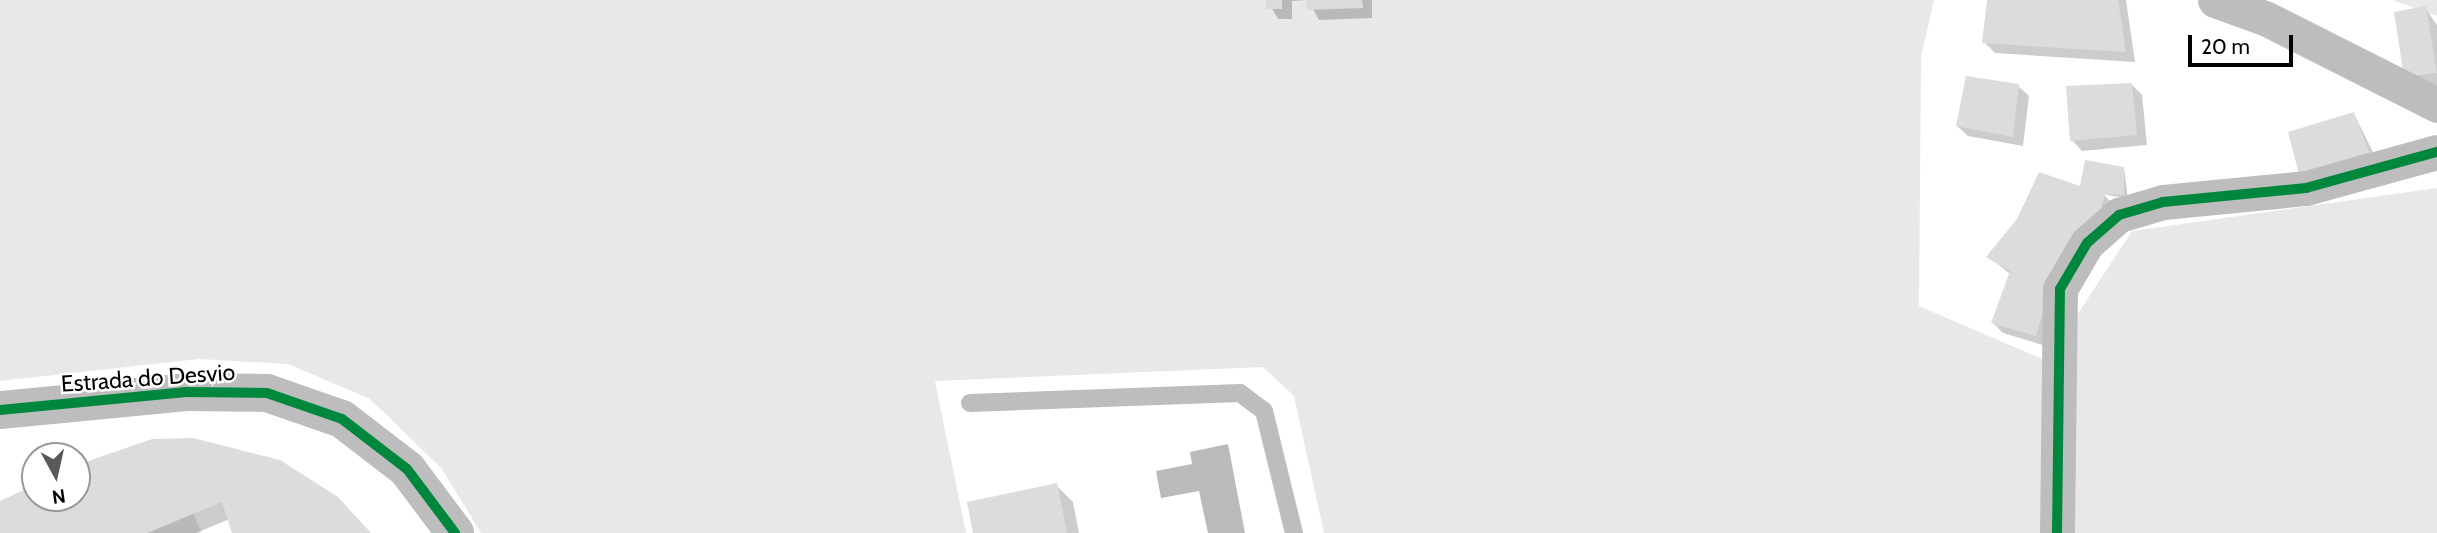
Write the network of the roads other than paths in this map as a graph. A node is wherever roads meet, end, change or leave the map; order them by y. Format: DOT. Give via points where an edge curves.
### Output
graph roads {
  1 [pos="2215,0"];
  2 [pos="2437,105"];
  3 [pos="2437,152"];
  4 [pos="970,403"];
  5 [pos="0,411"];
  6 [pos="455,533"];
  7 [pos="1294,533"];
  8 [pos="2057,533"];
  1 -- 2 [label="street" via="2267,19"];
  3 -- 8 [label="street" via="2306,188 2163,202 2119,215 2087,243 2060,289"];
  4 -- 7 [label="lane" via="1240,393 1264,411"];
  5 -- 6 [label="street, Estrada do Desvio" via="186,392 267,393 342,419 407,469"];
}
